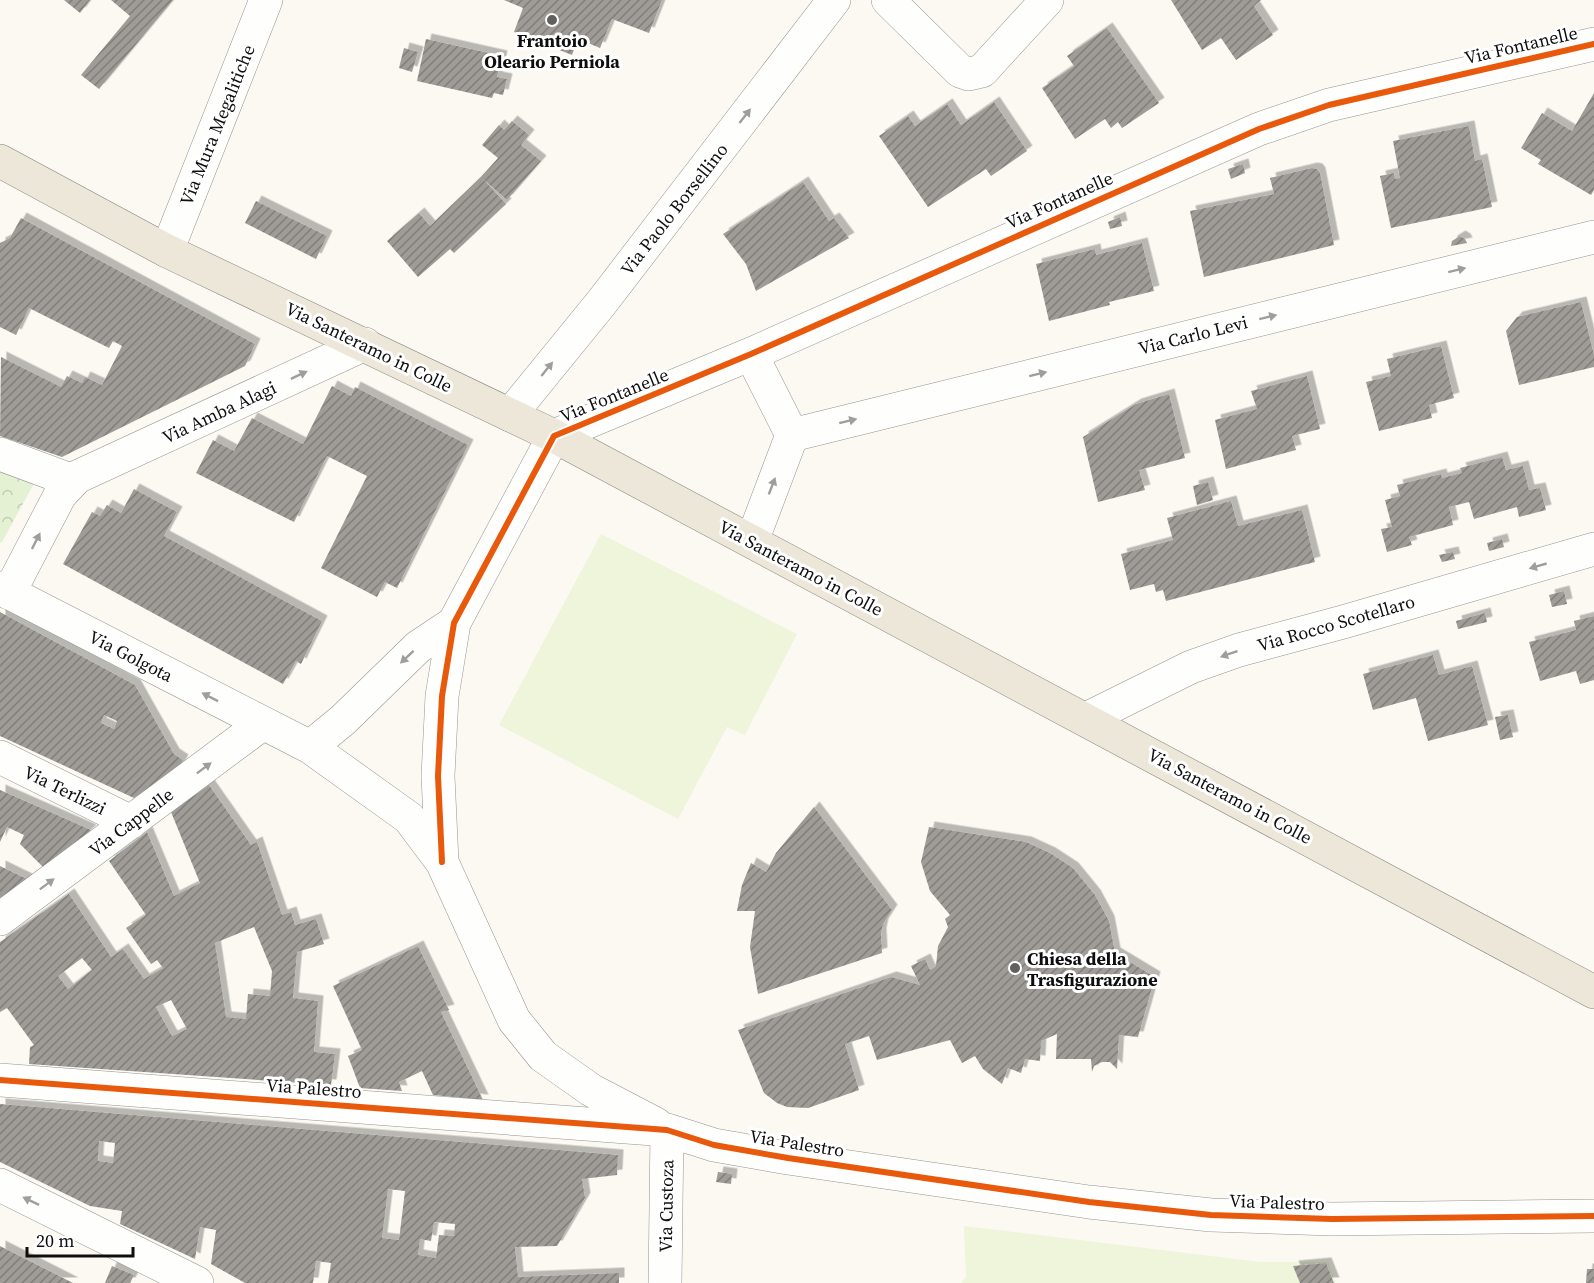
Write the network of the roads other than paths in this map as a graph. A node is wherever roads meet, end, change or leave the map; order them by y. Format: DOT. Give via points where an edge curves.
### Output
graph roads {
  1 [pos="266,0"];
  2 [pos="834,0"];
  3 [pos="888,0"];
  4 [pos="1047,0"];
  5 [pos="1594,44"];
  6 [pos="0,161"];
  7 [pos="1594,237"];
  8 [pos="167,251"];
  9 [pos="365,344"];
  10 [pos="751,354"];
  11 [pos="510,415"];
  12 [pos="792,435"];
  13 [pos="554,436"];
  14 [pos="0,454"];
  15 [pos="73,481"];
  16 [pos="752,541"];
  17 [pos="1594,549"];
  18 [pos="5,590"];
  19 [pos="454,623"];
  20 [pos="1086,719"];
  21 [pos="262,724"];
  22 [pos="310,747"];
  23 [pos="0,757"];
  24 [pos="131,822"];
  25 [pos="441,862"];
  26 [pos="0,919"];
  27 [pos="1594,992"];
  28 [pos="0,1080"];
  29 [pos="667,1130"];
  30 [pos="0,1185"];
  31 [pos="1593,1215"];
  32 [pos="196,1283"];
  33 [pos="666,1283"];
  1 -- 8 [label="street, Via Mura Megalitiche"];
  11 -- 2 [label="street, Via Paolo Borsellino, one-way"];
  3 -- 4 [label="street" via="960,71 969,74 982,71"];
  5 -- 10 [label="street, Via Fontanelle" via="1329,105 1259,129"];
  6 -- 8 [label="main road, Via Santeramo in Colle"];
  12 -- 7 [label="street, Via Carlo Levi, one-way"];
  8 -- 9 [label="main road, Via Santeramo in Colle"];
  9 -- 11 [label="main road, Via Santeramo in Colle"];
  15 -- 9 [label="street, Via Amba Alagi, one-way"];
  10 -- 12 [label="street"];
  10 -- 13 [label="street, Via Fontanelle"];
  11 -- 13 [label="main road, Via Santeramo in Colle"];
  16 -- 12 [label="street, one-way"];
  13 -- 16 [label="main road, Via Santeramo in Colle"];
  13 -- 19 [label="street"];
  14 -- 15 [label="street"];
  18 -- 15 [label="street, Via Amba Alagi, one-way" via="60,495"];
  16 -- 20 [label="main road, Via Santeramo in Colle"];
  17 -- 20 [label="street, Via Rocco Scotellaro, one-way" via="1191,666"];
  21 -- 18 [label="street, Via Golgota, one-way"];
  19 -- 22 [label="street, one-way" via="418,647"];
  19 -- 25 [label="street" via="442,696 438,776"];
  20 -- 27 [label="main road, Via Santeramo in Colle"];
  21 -- 22 [label="street, Via Golgota"];
  24 -- 21 [label="street, Via Cappelle, one-way"];
  22 -- 25 [label="street, Via Golgota" via="409,818"];
  23 -- 24 [label="street, Via Terlizzi"];
  26 -- 24 [label="street, Via Cappelle, one-way"];
  25 -- 29 [label="street" via="514,1020 543,1056 591,1090"];
  28 -- 29 [label="street, Via Palestro"];
  29 -- 31 [label="street, Via Palestro" via="714,1145 789,1158 1089,1202 1211,1215 1332,1219"];
  29 -- 33 [label="street, Via Custoza"];
  32 -- 30 [label="street, one-way"];
}
